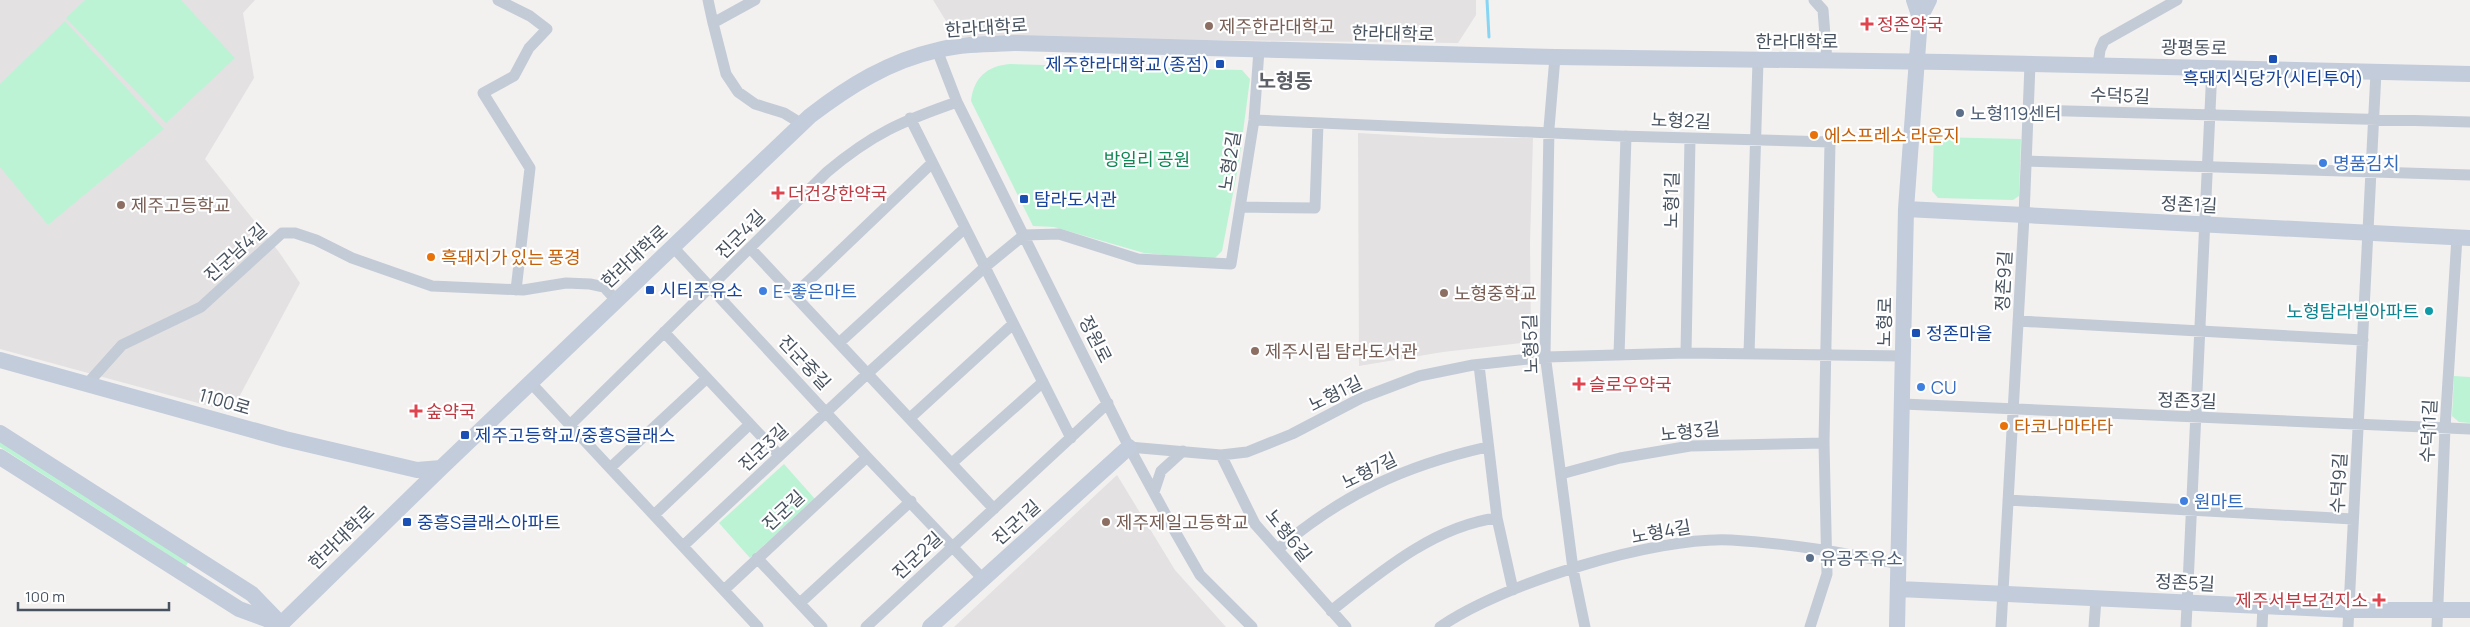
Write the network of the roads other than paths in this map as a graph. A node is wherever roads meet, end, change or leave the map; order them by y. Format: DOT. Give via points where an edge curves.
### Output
graph roads {
  1 [pos="498,0"];
  2 [pos="708,0"];
  3 [pos="755,0"];
  4 [pos="1814,0"];
  5 [pos="1914,0"];
  6 [pos="1929,0"];
  7 [pos="2177,0"];
  8 [pos="1920,18"];
  9 [pos="713,22"];
  10 [pos="937,50"];
  11 [pos="1258,50"];
  12 [pos="1554,57"];
  13 [pos="1758,61"];
  14 [pos="1827,61"];
  15 [pos="1916,61"];
  16 [pos="2030,64"];
  17 [pos="2098,66"];
  18 [pos="2212,68"];
  19 [pos="2376,72"];
  20 [pos="2470,74"];
  21 [pos="957,102"];
  22 [pos="2028,110"];
  23 [pos="2210,116"];
  24 [pos="910,118"];
  25 [pos="2374,119"];
  26 [pos="1254,120"];
  27 [pos="2470,122"];
  28 [pos="1318,123"];
  29 [pos="802,124"];
  30 [pos="1549,133"];
  31 [pos="1626,136"];
  32 [pos="1690,138"];
  33 [pos="1756,140"];
  34 [pos="2026,161"];
  35 [pos="931,164"];
  36 [pos="2208,165"];
  37 [pos="2371,171"];
  38 [pos="2470,175"];
  39 [pos="1240,207"];
  40 [pos="1906,209"];
  41 [pos="2024,216"];
  42 [pos="2206,225"];
  43 [pos="964,228"];
  44 [pos="2368,233"];
  45 [pos="1024,235"];
  46 [pos="2463,238"];
  47 [pos="673,247"];
  48 [pos="750,248"];
  49 [pos="985,267"];
  50 [pos="711,287"];
  51 [pos="516,290"];
  52 [pos="796,294"];
  53 [pos="616,300"];
  54 [pos="2018,321"];
  55 [pos="1013,324"];
  56 [pos="2199,331"];
  57 [pos="664,332"];
  58 [pos="2363,340"];
  59 [pos="839,343"];
  60 [pos="1686,353"];
  61 [pos="1750,354"];
  62 [pos="1619,355"];
  63 [pos="1826,356"];
  64 [pos="1904,356"];
  65 [pos="1546,358"];
  66 [pos="0,360"];
  67 [pos="1478,365"];
  68 [pos="867,374"];
  69 [pos="707,378"];
  70 [pos="530,382"];
  71 [pos="1043,382"];
  72 [pos="88,384"];
  73 [pos="1108,403"];
  74 [pos="1903,404"];
  75 [pos="2013,410"];
  76 [pos="827,411"];
  77 [pos="910,418"];
  78 [pos="2196,418"];
  79 [pos="750,424"];
  80 [pos="2358,424"];
  81 [pos="570,425"];
  82 [pos="2445,428"];
  83 [pos="2470,429"];
  84 [pos="0,433"];
  85 [pos="1072,438"];
  86 [pos="1824,443"];
  87 [pos="1129,447"];
  88 [pos="1487,447"];
  89 [pos="1183,451"];
  90 [pos="779,455"];
  91 [pos="1221,455"];
  92 [pos="0,457"];
  93 [pos="867,457"];
  94 [pos="952,463"];
  95 [pos="441,468"];
  96 [pos="610,468"];
  97 [pos="1562,474"];
  98 [pos="1154,492"];
  99 [pos="2008,500"];
  100 [pos="911,501"];
  101 [pos="994,509"];
  102 [pos="2191,510"];
  103 [pos="654,516"];
  104 [pos="1496,518"];
  105 [pos="2353,519"];
  106 [pos="683,546"];
  107 [pos="953,546"];
  108 [pos="1278,549"];
  109 [pos="1826,550"];
  110 [pos="757,558"];
  111 [pos="1900,564"];
  112 [pos="1573,569"];
  113 [pos="984,579"];
  114 [pos="1898,589"];
  115 [pos="724,590"];
  116 [pos="1513,590"];
  117 [pos="2003,594"];
  118 [pos="2096,598"];
  119 [pos="2187,602"];
  120 [pos="800,604"];
  121 [pos="2263,606"];
  122 [pos="2438,609"];
  123 [pos="2348,610"];
  124 [pos="2470,610"];
  125 [pos="1330,611"];
  126 [pos="282,626"];
  127 [pos="758,627"];
  128 [pos="822,627"];
  129 [pos="866,627"];
  130 [pos="930,627"];
  131 [pos="1252,627"];
  132 [pos="1346,627"];
  133 [pos="1440,627"];
  134 [pos="1585,627"];
  135 [pos="1810,627"];
  136 [pos="1897,627"];
  137 [pos="2001,627"];
  138 [pos="2094,627"];
  139 [pos="2186,627"];
  140 [pos="2262,627"];
  141 [pos="2348,627"];
  142 [pos="2437,627"];
  1 -- 51 [label="street" via="530,16 547,29 529,48 514,76 484,93 530,168"];
  2 -- 9 [label="street"];
  3 -- 9 [label="street"];
  4 -- 14 [label="street" via="1823,10"];
  5 -- 8 [label="main road, 노형로"];
  6 -- 8 [label="main road, 노형로"];
  7 -- 17 [label="street" via="2104,41"];
  8 -- 15 [label="main road, 노형로"];
  9 -- 29 [label="street" via="726,74 738,92 755,104 784,112"];
  10 -- 11 [label="main road, 한라대학로" via="1014,43"];
  10 -- 21 [label="street, 정원로"];
  10 -- 29 [label="main road, 한라대학로" via="876,71 843,90"];
  11 -- 12 [label="main road, 한라대학로"];
  11 -- 26 [label="street, 노형2길"];
  12 -- 13 [label="main road, 한라대학로"];
  12 -- 30 [label="street, 노형5길"];
  13 -- 14 [label="main road, 한라대학로"];
  13 -- 33 [label="street"];
  14 -- 15 [label="main road, 한라대학로"];
  15 -- 16 [label="main road, 광평동로"];
  15 -- 40 [label="main road, 노형로"];
  16 -- 17 [label="main road, 광평동로"];
  16 -- 22 [label="street, 정존9길"];
  17 -- 18 [label="main road, 광평동로"];
  18 -- 19 [label="main road, 광평동로"];
  18 -- 23 [label="street"];
  19 -- 20 [label="main road, 광평동로"];
  19 -- 25 [label="street, 수덕9길"];
  21 -- 24 [label="street, 진군4길"];
  21 -- 45 [label="street, 정원로"];
  22 -- 23 [label="street, 수덕5길"];
  22 -- 34 [label="street, 정존9길"];
  23 -- 25 [label="street"];
  23 -- 36 [label="street"];
  24 -- 35 [label="street"];
  24 -- 48 [label="street, 진군4길" via="858,146"];
  25 -- 27 [label="street"];
  25 -- 37 [label="street, 수덕9길"];
  26 -- 28 [label="street, 노형2길"];
  26 -- 39 [label="street, 노형2길"];
  28 -- 30 [label="street, 노형2길"];
  28 -- 39 [label="street" via="1315,208"];
  29 -- 47 [label="main road, 한라대학로"];
  30 -- 31 [label="street, 노형2길"];
  30 -- 65 [label="street, 노형5길"];
  31 -- 32 [label="street, 노형2길"];
  31 -- 62 [label="street"];
  32 -- 33 [label="street, 노형2길"];
  32 -- 60 [label="street, 노형1길"];
  33 -- 61 [label="street"];
  33 -- 63 [label="street, 노형2길" via="1830,142"];
  34 -- 36 [label="street"];
  34 -- 41 [label="street, 정존9길"];
  35 -- 43 [label="street"];
  35 -- 52 [label="street"];
  36 -- 37 [label="street"];
  36 -- 42 [label="street"];
  37 -- 38 [label="street"];
  37 -- 44 [label="street, 수덕9길"];
  39 -- 45 [label="street, 노형2길" via="1231,264 1138,259 1059,234"];
  40 -- 41 [label="main road, 정존1길"];
  40 -- 64 [label="main road, 노형로"];
  41 -- 42 [label="main road, 정존1길"];
  41 -- 54 [label="street, 정존9길"];
  42 -- 44 [label="main road, 정존1길"];
  42 -- 56 [label="street"];
  43 -- 49 [label="street"];
  43 -- 59 [label="street"];
  44 -- 46 [label="main road, 정존1길"];
  44 -- 58 [label="street, 수덕9길"];
  45 -- 49 [label="street, 진군3길"];
  45 -- 73 [label="street, 정원로"];
  46 -- 82 [label="street, 수덕11길"];
  47 -- 50 [label="street, 진군중길"];
  47 -- 53 [label="main road, 한라대학로"];
  48 -- 50 [label="street, 진군4길"];
  48 -- 52 [label="street"];
  49 -- 55 [label="street"];
  49 -- 68 [label="street, 진군3길"];
  50 -- 57 [label="street, 진군4길"];
  50 -- 76 [label="street, 진군중길"];
  51 -- 53 [label="street, 진군남4길" via="566,283 590,284 604,287"];
  51 -- 72 [label="street, 진군남4길" via="432,286 352,258 316,240 295,233 282,233 201,307 122,345"];
  52 -- 59 [label="street"];
  53 -- 70 [label="main road, 한라대학로"];
  54 -- 56 [label="street"];
  54 -- 75 [label="street, 정존9길"];
  55 -- 71 [label="street"];
  55 -- 77 [label="street"];
  56 -- 58 [label="street"];
  56 -- 78 [label="street"];
  57 -- 69 [label="street"];
  57 -- 81 [label="street, 진군4길"];
  58 -- 80 [label="street, 수덕9길"];
  59 -- 68 [label="street"];
  60 -- 61 [label="street, 노형1길"];
  60 -- 62 [label="street, 노형1길"];
  61 -- 63 [label="street, 노형1길"];
  62 -- 65 [label="street, 노형1길"];
  63 -- 64 [label="street, 노형1길"];
  63 -- 86 [label="street"];
  64 -- 74 [label="main road, 노형로"];
  65 -- 67 [label="street, 노형1길"];
  65 -- 97 [label="street, 노형5길"];
  66 -- 72 [label="main road, 1100로"];
  67 -- 88 [label="street"];
  67 -- 91 [label="street, 노형1길" via="1419,376 1361,398 1292,434 1247,452"];
  68 -- 76 [label="street, 진군3길"];
  68 -- 77 [label="street"];
  69 -- 79 [label="street"];
  69 -- 96 [label="street"];
  70 -- 81 [label="street"];
  70 -- 95 [label="main road, 한라대학로"];
  71 -- 85 [label="street"];
  71 -- 94 [label="street"];
  72 -- 95 [label="main road, 1100로" via="285,439 417,470"];
  73 -- 85 [label="street, 진군2길"];
  73 -- 87 [label="street, 정원로"];
  74 -- 75 [label="street, 정존3길"];
  74 -- 111 [label="main road, 노형로"];
  75 -- 78 [label="street, 정존3길"];
  75 -- 99 [label="street, 정존9길"];
  76 -- 90 [label="street, 진군3길"];
  76 -- 93 [label="street, 진군중길"];
  77 -- 94 [label="street"];
  78 -- 80 [label="street, 정존3길"];
  78 -- 102 [label="street"];
  79 -- 90 [label="street"];
  79 -- 103 [label="street"];
  80 -- 82 [label="street, 정존3길"];
  80 -- 105 [label="street, 수덕9길"];
  81 -- 96 [label="street"];
  82 -- 83 [label="street, 정존3길"];
  82 -- 122 [label="street, 수덕11길"];
  84 -- 126 [label="main road" via="252,594"];
  85 -- 101 [label="street, 진군2길"];
  86 -- 97 [label="street, 노형3길" via="1690,446 1620,458"];
  86 -- 109 [label="street"];
  87 -- 89 [label="street, 노형1길"];
  87 -- 98 [label="street, 정원로"];
  87 -- 113 [label="main road, 진군1길"];
  88 -- 104 [label="street"];
  88 -- 108 [label="street, 노형7길" via="1441,458 1362,491 1309,523"];
  89 -- 91 [label="street, 노형1길"];
  89 -- 98 [label="street" via="1160,471"];
  90 -- 106 [label="street, 진군3길"];
  91 -- 108 [label="street, 노형6길" via="1255,524"];
  92 -- 126 [label="main road" via="239,609"];
  93 -- 100 [label="street, 진군중길"];
  93 -- 110 [label="street, 진군길"];
  94 -- 101 [label="street"];
  95 -- 126 [label="main road, 한라대학로"];
  96 -- 103 [label="street"];
  97 -- 112 [label="street, 노형5길"];
  98 -- 131 [label="street, 정원로" via="1200,575"];
  99 -- 102 [label="street"];
  99 -- 117 [label="street, 정존9길"];
  100 -- 107 [label="street, 진군중길"];
  100 -- 120 [label="street"];
  101 -- 107 [label="street, 진군2길"];
  102 -- 105 [label="street"];
  102 -- 119 [label="street"];
  103 -- 106 [label="street"];
  104 -- 116 [label="street"];
  104 -- 125 [label="street" via="1475,520 1411,552"];
  105 -- 123 [label="street, 수덕9길"];
  106 -- 115 [label="street"];
  107 -- 113 [label="street, 진군중길"];
  107 -- 129 [label="street, 진군2길"];
  108 -- 125 [label="street, 노형6길"];
  109 -- 111 [label="street, 노형4길"];
  109 -- 112 [label="street, 노형4길" via="1730,540 1670,544"];
  109 -- 135 [label="street" via="1827,574"];
  110 -- 115 [label="street, 진군길"];
  110 -- 120 [label="street"];
  111 -- 114 [label="main road, 노형로"];
  112 -- 116 [label="street, 노형4길"];
  112 -- 134 [label="street, 노형5길"];
  113 -- 130 [label="main road, 진군1길"];
  114 -- 117 [label="main road, 정존5길"];
  114 -- 136 [label="main road, 노형로"];
  115 -- 127 [label="street"];
  116 -- 133 [label="street, 노형4길" via="1459,614"];
  117 -- 118 [label="main road, 정존5길"];
  117 -- 137 [label="street, 정존9길"];
  118 -- 119 [label="main road, 정존5길"];
  118 -- 138 [label="street"];
  119 -- 121 [label="main road, 정존5길"];
  119 -- 139 [label="street"];
  120 -- 128 [label="street"];
  121 -- 123 [label="main road, 정존5길"];
  121 -- 140 [label="street"];
  122 -- 123 [label="main road, 정존5길"];
  122 -- 124 [label="main road, 정존5길"];
  122 -- 142 [label="street, 수덕11길"];
  123 -- 141 [label="street, 수덕9길"];
  125 -- 132 [label="street, 노형6길"];
}
